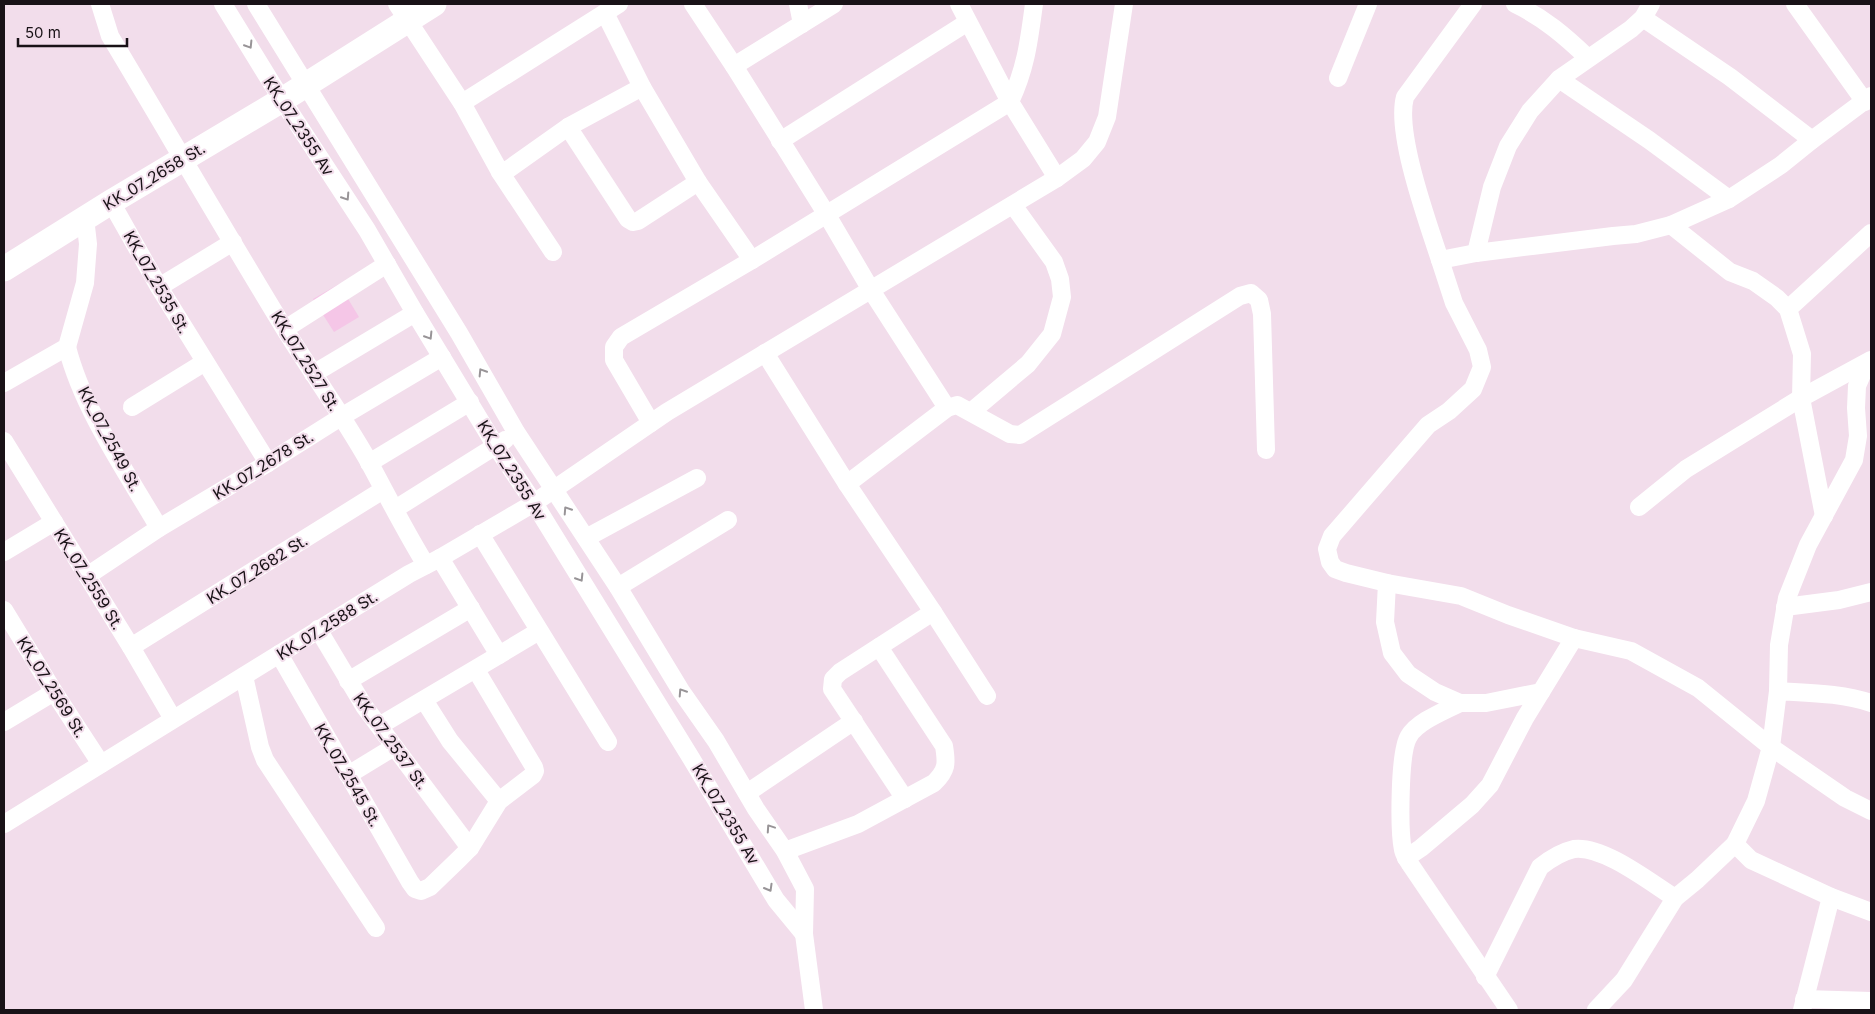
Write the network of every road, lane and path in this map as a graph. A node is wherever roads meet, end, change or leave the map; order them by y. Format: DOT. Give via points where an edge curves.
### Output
graph roads {
  1 [pos="100,4"];
  2 [pos="223,4"];
  3 [pos="256,4"];
  4 [pos="434,4"];
  5 [pos="693,4"];
  6 [pos="798,4"];
  7 [pos="834,4"];
  8 [pos="959,4"];
  9 [pos="1034,4"];
  10 [pos="1124,4"];
  11 [pos="1368,4"];
  12 [pos="1473,4"];
  13 [pos="1515,4"];
  14 [pos="1796,4"];
  15 [pos="612,8"];
  16 [pos="1647,11"];
  17 [pos="402,12"];
  18 [pos="968,22"];
  19 [pos="802,24"];
  20 [pos="1588,58"];
  21 [pos="734,66"];
  22 [pos="1338,78"];
  23 [pos="1559,79"];
  24 [pos="306,85"];
  25 [pos="642,87"];
  26 [pos="1868,99"];
  27 [pos="282,100"];
  28 [pos="1010,102"];
  29 [pos="462,103"];
  30 [pos="568,127"];
  31 [pos="1812,140"];
  32 [pos="780,141"];
  33 [pos="184,158"];
  34 [pos="500,172"];
  35 [pos="1057,178"];
  36 [pos="698,182"];
  37 [pos="1729,199"];
  38 [pos="111,202"];
  39 [pos="1013,205"];
  40 [pos="827,214"];
  41 [pos="85,218"];
  42 [pos="1671,225"];
  43 [pos="1871,234"];
  44 [pos="233,242"];
  45 [pos="553,252"];
  46 [pos="1476,253"];
  47 [pos="752,260"];
  48 [pos="1440,260"];
  49 [pos="388,264"];
  50 [pos="4,269"];
  51 [pos="159,287"];
  52 [pos="871,290"];
  53 [pos="1788,309"];
  54 [pos="415,313"];
  55 [pos="285,329"];
  56 [pos="67,347"];
  57 [pos="765,353"];
  58 [pos="442,357"];
  59 [pos="1869,361"];
  60 [pos="205,362"];
  61 [pos="313,374"];
  62 [pos="4,383"];
  63 [pos="1801,398"];
  64 [pos="470,402"];
  65 [pos="132,407"];
  66 [pos="948,408"];
  67 [pos="971,412"];
  68 [pos="340,417"];
  69 [pos="651,423"];
  70 [pos="516,432"];
  71 [pos="4,441"];
  72 [pos="495,446"];
  73 [pos="1266,450"];
  74 [pos="268,463"];
  75 [pos="369,463"];
  76 [pos="697,478"];
  77 [pos="847,484"];
  78 [pos="383,490"];
  79 [pos="554,490"];
  80 [pos="534,502"];
  81 [pos="1639,506"];
  82 [pos="395,509"];
  83 [pos="1824,516"];
  84 [pos="728,520"];
  85 [pos="54,522"];
  86 [pos="159,528"];
  87 [pos="480,534"];
  88 [pos="586,538"];
  89 [pos="4,552"];
  90 [pos="433,561"];
  91 [pos="87,576"];
  92 [pos="1387,584"];
  93 [pos="618,588"];
  94 [pos="1868,595"];
  95 [pos="1785,606"];
  96 [pos="471,608"];
  97 [pos="4,610"];
  98 [pos="933,612"];
  99 [pos="318,629"];
  100 [pos="539,631"];
  101 [pos="1574,638"];
  102 [pos="131,647"];
  103 [pos="879,647"];
  104 [pos="279,654"];
  105 [pos="500,655"];
  106 [pos="476,670"];
  107 [pos="244,676"];
  108 [pos="348,681"];
  109 [pos="1778,691"];
  110 [pos="54,692"];
  111 [pos="1541,692"];
  112 [pos="986,696"];
  113 [pos="424,700"];
  114 [pos="1460,703"];
  115 [pos="1871,703"];
  116 [pos="172,719"];
  117 [pos="4,722"];
  118 [pos="854,722"];
  119 [pos="379,726"];
  120 [pos="608,742"];
  121 [pos="394,747"];
  122 [pos="1770,747"];
  123 [pos="101,764"];
  124 [pos="348,775"];
  125 [pos="747,792"];
  126 [pos="905,800"];
  127 [pos="499,801"];
  128 [pos="1871,811"];
  129 [pos="4,824"];
  130 [pos="1734,844"];
  131 [pos="470,848"];
  132 [pos="785,851"];
  133 [pos="1406,858"];
  134 [pos="1675,898"];
  135 [pos="1831,898"];
  136 [pos="1871,912"];
  137 [pos="376,928"];
  138 [pos="804,934"];
  139 [pos="1484,977"];
  140 [pos="1871,1001"];
  141 [pos="1803,1005"];
  142 [pos="814,1010"];
  143 [pos="1508,1010"];
  144 [pos="1596,1010"];
  1 -- 33 [label="street, KK_07_2527 St." via="110,36"];
  2 -- 27 [label="street, KK_07_2355 Av, one-way"];
  3 -- 24 [label="street, KK_07_2355 Av"];
  4 -- 17 [label="street, KK_07_2658 St."];
  5 -- 21 [label="street"];
  6 -- 19 [label="street"];
  7 -- 19 [label="street"];
  8 -- 18 [label="street"];
  9 -- 28 [label="street" via="1027,56"];
  10 -- 35 [label="street, KK_07_2588 St." via="1107,117 1101,134 1083,159"];
  11 -- 22 [label="street"];
  12 -- 48 [label="street" via="1405,97 1403,106 1408,146"];
  13 -- 20 [label="street" via="1560,31"];
  14 -- 26 [label="street"];
  15 -- 25 [label="street"];
  15 -- 29 [label="street"];
  16 -- 20 [label="street" via="1631,29"];
  16 -- 31 [label="street"];
  17 -- 24 [label="street, KK_07_2658 St."];
  17 -- 29 [label="street"];
  18 -- 28 [label="street"];
  18 -- 32 [label="street"];
  19 -- 21 [label="street"];
  20 -- 23 [label="street"];
  21 -- 32 [label="street"];
  23 -- 37 [label="street"];
  23 -- 46 [label="street" via="1530,111 1508,146 1492,187"];
  24 -- 27 [label="street, KK_07_2658 St."];
  70 -- 24 [label="street, KK_07_2355 Av, one-way"];
  25 -- 30 [label="street"];
  25 -- 36 [label="street"];
  26 -- 31 [label="street"];
  27 -- 33 [label="street, KK_07_2658 St."];
  27 -- 49 [label="street, KK_07_2355 Av, one-way"];
  28 -- 35 [label="street"];
  28 -- 40 [label="street"];
  29 -- 34 [label="street"];
  30 -- 34 [label="street"];
  30 -- 36 [label="street" via="633,222"];
  31 -- 37 [label="street"];
  32 -- 40 [label="street"];
  33 -- 38 [label="street, KK_07_2658 St."];
  33 -- 44 [label="street, KK_07_2527 St."];
  34 -- 45 [label="street"];
  35 -- 39 [label="street, KK_07_2588 St."];
  36 -- 47 [label="street"];
  37 -- 42 [label="street"];
  38 -- 41 [label="street, KK_07_2658 St."];
  38 -- 51 [label="street, KK_07_2535 St."];
  39 -- 52 [label="street, KK_07_2588 St."];
  39 -- 67 [label="street" via="1054,262 1062,297 1052,334 1028,364"];
  40 -- 47 [label="street"];
  40 -- 52 [label="street"];
  41 -- 50 [label="street, KK_07_2658 St."];
  41 -- 56 [label="street" via="88,244 84,282"];
  42 -- 46 [label="street" via="1636,234"];
  42 -- 53 [label="street" via="1730,272 1753,281"];
  43 -- 53 [label="street"];
  44 -- 51 [label="street"];
  44 -- 55 [label="street, KK_07_2527 St."];
  46 -- 48 [label="street"];
  47 -- 69 [label="street" via="621,337 614,347 614,360"];
  48 -- 92 [label="street" via="1454,303 1478,350 1482,367 1473,389 1449,411 1428,424 1332,536 1327,548 1330,562 1336,569"];
  49 -- 54 [label="street, KK_07_2355 Av"];
  49 -- 55 [label="street"];
  51 -- 60 [label="street, KK_07_2535 St."];
  52 -- 57 [label="street, KK_07_2588 St."];
  52 -- 66 [label="street"];
  53 -- 63 [label="street" via="1802,354"];
  54 -- 58 [label="street, KK_07_2355 Av, one-way"];
  54 -- 61 [label="street"];
  55 -- 61 [label="street, KK_07_2527 St."];
  56 -- 62 [label="street"];
  56 -- 86 [label="street, KK_07_2549 St." via="91,410"];
  57 -- 69 [label="street, KK_07_2588 St."];
  57 -- 77 [label="street"];
  58 -- 64 [label="street, KK_07_2355 Av"];
  58 -- 68 [label="street, KK_07_2678 St."];
  59 -- 63 [label="street"];
  59 -- 83 [label="street" via="1857,386 1858,436 1854,460"];
  60 -- 65 [label="street"];
  60 -- 74 [label="street, KK_07_2535 St."];
  61 -- 68 [label="street, KK_07_2527 St."];
  63 -- 81 [label="street" via="1686,469"];
  63 -- 83 [label="street"];
  64 -- 72 [label="street, KK_07_2355 Av"];
  64 -- 75 [label="street"];
  66 -- 67 [label="street" via="957,405"];
  66 -- 77 [label="street"];
  67 -- 73 [label="street" via="1010,434 1020,435 1240,296 1251,294 1260,300 1262,314"];
  68 -- 74 [label="street, KK_07_2678 St."];
  68 -- 75 [label="street, KK_07_2527 St."];
  69 -- 79 [label="street, KK_07_2588 St."];
  70 -- 72 [label="street"];
  70 -- 79 [label="street, KK_07_2355 Av"];
  71 -- 85 [label="street, KK_07_2559 St."];
  72 -- 80 [label="street, KK_07_2355 Av"];
  72 -- 82 [label="street"];
  74 -- 86 [label="street, KK_07_2678 St."];
  75 -- 78 [label="street, KK_07_2527 St."];
  76 -- 88 [label="street"];
  77 -- 98 [label="street"];
  78 -- 82 [label="street, KK_07_2527 St."];
  78 -- 102 [label="street, KK_07_2682 St."];
  79 -- 80 [label="street, KK_07_2588 St."];
  88 -- 79 [label="street, KK_07_2355 Av, one-way"];
  80 -- 87 [label="street, KK_07_2588 St."];
  80 -- 138 [label="street, KK_07_2355 Av, one-way" via="776,900"];
  82 -- 90 [label="street, KK_07_2527 St." via="402,525"];
  83 -- 95 [label="street" via="1808,545"];
  84 -- 93 [label="street"];
  85 -- 89 [label="street"];
  85 -- 91 [label="street, KK_07_2559 St."];
  86 -- 91 [label="street, KK_07_2678 St."];
  87 -- 90 [label="street, KK_07_2588 St."];
  87 -- 100 [label="street"];
  88 -- 93 [label="street, KK_07_2355 Av"];
  90 -- 96 [label="street, KK_07_2527 St."];
  90 -- 99 [label="street, KK_07_2588 St."];
  91 -- 102 [label="street, KK_07_2559 St."];
  92 -- 101 [label="street" via="1461,596"];
  92 -- 114 [label="street" via="1385,622 1392,653 1408,674 1435,692"];
  125 -- 93 [label="street, KK_07_2355 Av, one-way"];
  94 -- 95 [label="street"];
  95 -- 109 [label="street" via="1779,646"];
  96 -- 105 [label="street, KK_07_2527 St."];
  96 -- 108 [label="street"];
  97 -- 110 [label="street, KK_07_2569 St."];
  98 -- 103 [label="street"];
  98 -- 112 [label="street"];
  99 -- 104 [label="street, KK_07_2588 St."];
  99 -- 108 [label="street, KK_07_2537 St."];
  100 -- 105 [label="street"];
  100 -- 120 [label="street"];
  101 -- 111 [label="street"];
  101 -- 122 [label="street" via="1631,651 1698,688"];
  102 -- 116 [label="street, KK_07_2559 St."];
  103 -- 118 [label="street" via="833,679 832,689"];
  103 -- 126 [label="street" via="944,746 947,762 934,784"];
  104 -- 107 [label="street, KK_07_2588 St."];
  104 -- 124 [label="street, KK_07_2545 St."];
  105 -- 106 [label="street"];
  106 -- 113 [label="street"];
  106 -- 127 [label="street" via="535,771"];
  107 -- 116 [label="street, KK_07_2588 St."];
  107 -- 137 [label="street" via="265,760"];
  108 -- 119 [label="street, KK_07_2537 St."];
  109 -- 115 [label="street"];
  109 -- 122 [label="street"];
  110 -- 117 [label="street"];
  110 -- 123 [label="street, KK_07_2569 St."];
  111 -- 114 [label="street" via="1486,703"];
  111 -- 133 [label="street" via="1490,785 1472,805"];
  113 -- 119 [label="street"];
  113 -- 127 [label="street" via="450,741"];
  114 -- 133 [label="street" via="1417,727 1404,746 1401,773"];
  116 -- 123 [label="street, KK_07_2588 St."];
  118 -- 125 [label="street"];
  118 -- 126 [label="street"];
  119 -- 121 [label="street, KK_07_2537 St."];
  121 -- 124 [label="street"];
  121 -- 131 [label="street, KK_07_2537 St."];
  122 -- 128 [label="street" via="1845,798"];
  122 -- 130 [label="street" via="1756,801"];
  123 -- 129 [label="street, KK_07_2588 St."];
  124 -- 131 [label="street, KK_07_2545 St." via="415,889 421,891 430,887"];
  132 -- 125 [label="street, KK_07_2355 Av, one-way"];
  126 -- 132 [label="street" via="858,824"];
  127 -- 131 [label="street"];
  130 -- 134 [label="street"];
  130 -- 135 [label="street" via="1751,860"];
  132 -- 138 [label="street, KK_07_2355 Av" via="805,889"];
  133 -- 139 [label="street"];
  134 -- 139 [label="street" via="1618,860 1575,849 1555,856 1540,867"];
  134 -- 144 [label="street" via="1624,980"];
  135 -- 136 [label="street"];
  135 -- 141 [label="street"];
  138 -- 142 [label="street, KK_07_2355 Av"];
  139 -- 143 [label="street"];
  140 -- 141 [label="street"];
}
